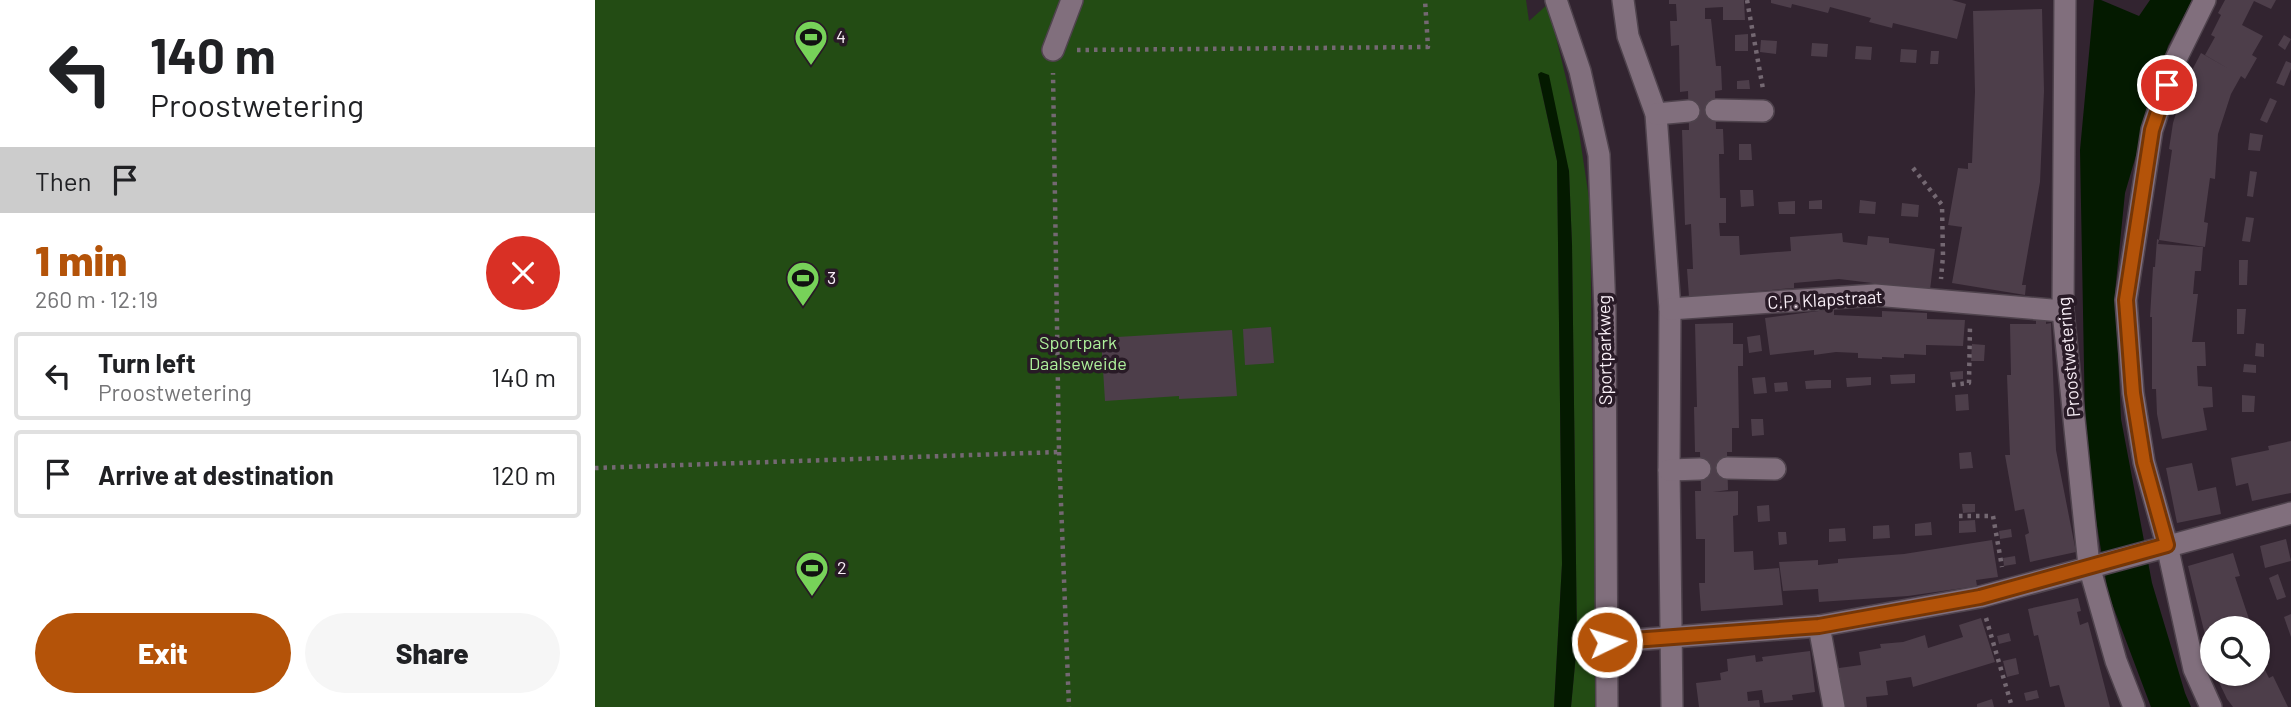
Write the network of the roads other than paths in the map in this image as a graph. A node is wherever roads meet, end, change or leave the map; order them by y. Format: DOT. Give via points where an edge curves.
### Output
graph roads {
  1 [pos="1072,0"];
  2 [pos="1556,0"];
  3 [pos="1623,0"];
  4 [pos="2065,0"];
  5 [pos="2205,0"];
  6 [pos="1053,50"];
  7 [pos="1764,103"];
  8 [pos="1716,110"];
  9 [pos="1689,111"];
  10 [pos="1656,114"];
  11 [pos="1670,309"];
  12 [pos="2063,311"];
  13 [pos="1727,468"];
  14 [pos="1700,469"];
  15 [pos="1775,469"];
  16 [pos="1669,470"];
  17 [pos="2291,513"];
  18 [pos="2162,547"];
  19 [pos="2094,565"];
  20 [pos="1819,626"];
  21 [pos="1672,638"];
  22 [pos="1607,642"];
  23 [pos="1607,707"];
  24 [pos="1672,707"];
  25 [pos="1834,707"];
  26 [pos="2134,707"];
  27 [pos="2211,707"];
  1 -- 6 [label="street"];
  2 -- 22 [label="street, Sportparkweg" via="1580,71 1599,155"];
  3 -- 10 [label="street" via="1628,36"];
  4 -- 12 [label="street, Proostwetering"];
  5 -- 18 [label="street" via="2174,63 2152,130 2126,300 2133,393"];
  7 -- 8 [label="street"];
  9 -- 10 [label="street"];
  10 -- 11 [label="street"];
  11 -- 12 [label="street, C.P. Klapstraat" via="1875,295"];
  11 -- 16 [label="street"];
  12 -- 19 [label="street, Proostwetering"];
  13 -- 15 [label="street"];
  14 -- 16 [label="street"];
  16 -- 21 [label="street"];
  17 -- 18 [label="street"];
  18 -- 19 [label="street"];
  18 -- 27 [label="street" via="2194,669"];
  19 -- 20 [label="street" via="1980,597"];
  19 -- 26 [label="street, Proostwetering" via="2116,661"];
  20 -- 21 [label="street"];
  20 -- 25 [label="street"];
  21 -- 22 [label="street"];
  21 -- 24 [label="street"];
  22 -- 23 [label="street, Sportparkweg"];
}
